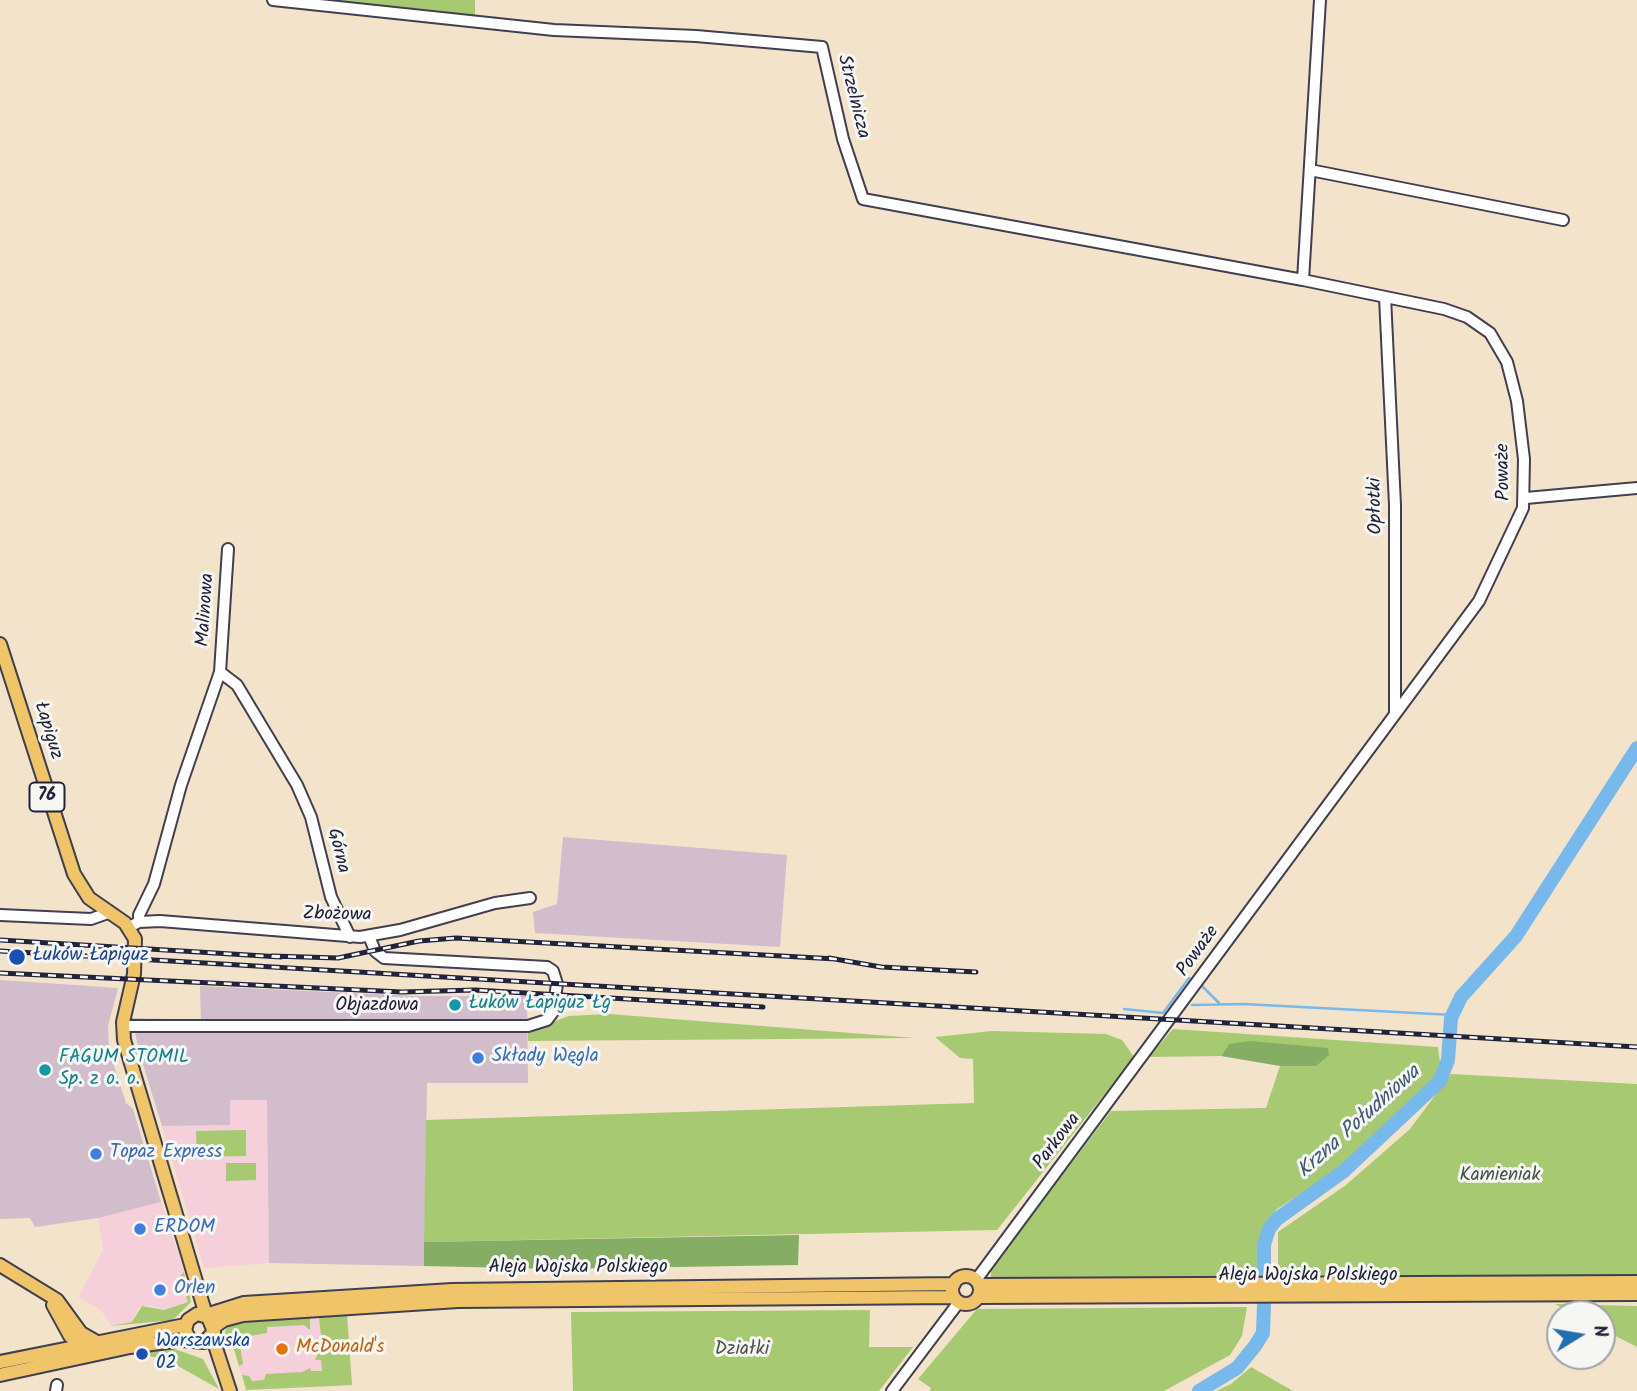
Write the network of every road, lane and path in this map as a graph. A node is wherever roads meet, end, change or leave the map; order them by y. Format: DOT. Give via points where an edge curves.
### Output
graph roads {
  1 [pos="274,0"];
  2 [pos="1320,0"];
  3 [pos="288,1"];
  4 [pos="1310,170"];
  5 [pos="1563,220"];
  6 [pos="1303,280"];
  7 [pos="1385,297"];
  8 [pos="1637,488"];
  9 [pos="1526,498"];
  10 [pos="228,550"];
  11 [pos="0,644"];
  12 [pos="220,672"];
  13 [pos="1395,715"];
  14 [pos="530,898"];
  15 [pos="108,913"];
  16 [pos="0,915"];
  17 [pos="134,924"];
  18 [pos="369,936"];
  19 [pos="350,937"];
  20 [pos="1167,1025"];
  21 [pos="123,1026"];
  22 [pos="0,1265"];
  23 [pos="1637,1282"];
  24 [pos="978,1287"];
  25 [pos="42,1291"];
  26 [pos="955,1294"];
  27 [pos="1637,1294"];
  28 [pos="61,1318"];
  29 [pos="195,1319"];
  30 [pos="205,1336"];
  31 [pos="78,1345"];
  32 [pos="98,1346"];
  33 [pos="50,1350"];
  34 [pos="0,1362"];
  35 [pos="0,1374"];
  36 [pos="230,1391"];
  37 [pos="892,1391"];
  1 -- 3 [label="street, Strzelnicza"];
  2 -- 4 [label="street"];
  3 -- 6 [label="street, Strzelnicza" via="578,32 822,47 863,199"];
  4 -- 5 [label="street"];
  4 -- 6 [label="street"];
  6 -- 7 [label="street, Poważe"];
  7 -- 9 [label="street, Poważe" via="1467,317 1497,342 1517,401"];
  7 -- 13 [label="street, Opłotki" via="1396,518"];
  8 -- 9 [label="street"];
  9 -- 13 [label="street, Poważe" via="1479,601"];
  10 -- 12 [label="street, Malinowa"];
  11 -- 15 [label="main road, Łapiguz / 76" via="70,865 84,892"];
  12 -- 17 [label="street, Malinowa" via="181,785 154,884"];
  12 -- 19 [label="street, Górna" via="237,685 290,774 311,817 331,897"];
  13 -- 20 [label="street, Poważe"];
  14 -- 18 [label="street, Zbożowa" via="495,902"];
  15 -- 16 [label="street" via="91,919"];
  15 -- 17 [label="main road, Łapiguz / 76"];
  17 -- 19 [label="street, Zbożowa"];
  17 -- 21 [label="main road" via="136,948"];
  18 -- 19 [label="street, Zbożowa"];
  18 -- 21 [label="street, Objazdowa" via="384,958 547,967 557,984 553,1012 547,1020 528,1027"];
  20 -- 24 [label="street, Parkowa"];
  21 -- 29 [label="main road" via="195,1273"];
  22 -- 25 [label="main road"];
  23 -- 24 [label="main road, Aleja Wojska Polskiego"];
  24 -- 26 [label="main road" via="970,1304"];
  24 -- 26 [label="main road" via="962,1276"];
  24 -- 27 [label="main road, Aleja Wojska Polskiego"];
  25 -- 28 [label="main road"];
  25 -- 32 [label="main road" via="57,1300 81,1333"];
  26 -- 29 [label="main road, Aleja Wojska Polskiego" via="452,1290 244,1303"];
  26 -- 30 [label="main road, Aleja Wojska Polskiego" via="458,1301 243,1315 224,1320"];
  26 -- 37 [label="street"];
  28 -- 31 [label="main road"];
  28 -- 33 [label="main road" via="62,1339"];
  29 -- 30 [label="main road"];
  29 -- 30 [label="main road"];
  29 -- 32 [label="main road, Aleja Wojska Polskiego"];
  30 -- 32 [label="main road, Aleja Wojska Polskiego"];
  30 -- 36 [label="main road"];
  31 -- 32 [label="main road"];
  31 -- 33 [label="main road"];
  32 -- 35 [label="main road"];
  33 -- 34 [label="main road"];
}
